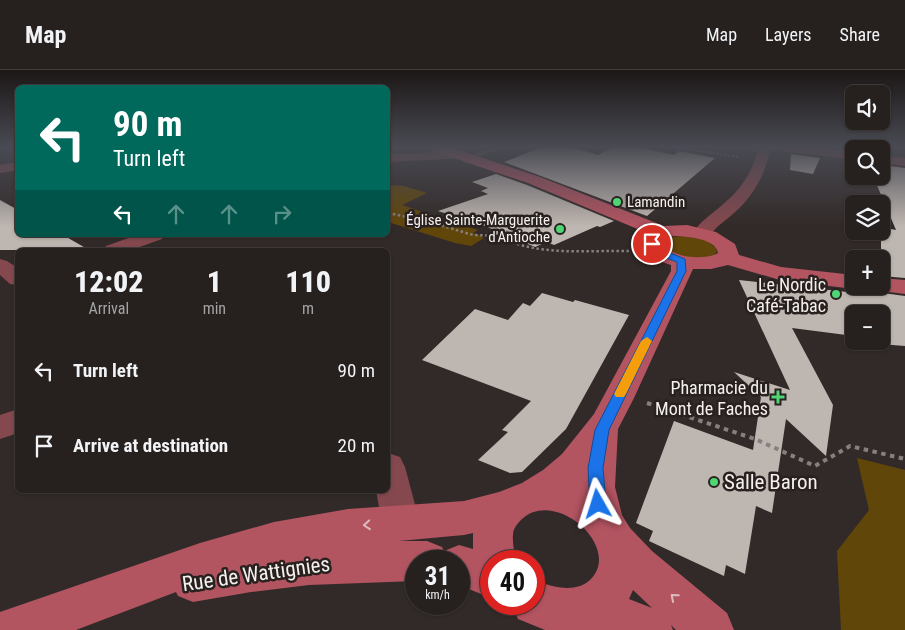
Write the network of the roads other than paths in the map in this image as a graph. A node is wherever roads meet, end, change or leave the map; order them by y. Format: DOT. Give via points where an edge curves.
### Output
graph roads {
  1 [pos="514,173"];
  2 [pos="758,173"];
  3 [pos="662,232"];
  4 [pos="702,233"];
  5 [pos="149,237"];
  6 [pos="119,248"];
  7 [pos="727,258"];
  8 [pos="682,261"];
  9 [pos="0,265"];
  10 [pos="15,277"];
  11 [pos="845,281"];
  12 [pos="15,285"];
  13 [pos="890,286"];
  14 [pos="905,287"];
  15 [pos="0,291"];
  16 [pos="15,421"];
  17 [pos="0,428"];
  18 [pos="602,430"];
  19 [pos="390,475"];
  20 [pos="521,500"];
  21 [pos="401,522"];
  22 [pos="610,531"];
  23 [pos="493,550"];
  24 [pos="405,562"];
  25 [pos="86,605"];
  26 [pos="550,607"];
  27 [pos="13,630"];
  28 [pos="649,630"];
  29 [pos="710,630"];
  1 -- 3 [label="street"];
  2 -- 4 [label="street" via="751,186"];
  3 -- 4 [label="street"];
  3 -- 8 [label="street" via="651,239 653,247"];
  4 -- 7 [label="street" via="726,245 730,253"];
  5 -- 6 [label="street"];
  7 -- 8 [label="street" via="709,263"];
  7 -- 11 [label="street" via="780,273"];
  8 -- 18 [label="street" via="682,271"];
  9 -- 10 [label="street"];
  12 -- 15 [label="street"];
  13 -- 14 [label="street"];
  16 -- 17 [label="street"];
  18 -- 20 [label="street" via="565,475 549,488"];
  18 -- 22 [label="street" via="596,480 598,504"];
  19 -- 21 [label="street"];
  20 -- 21 [label="street, Rue de Wattignies" via="464,518"];
  20 -- 22 [label="street" via="556,494 577,501 587,506"];
  20 -- 23 [label="street" via="501,513 492,530"];
  21 -- 25 [label="street, Rue de Wattignies, one-way" via="348,527 274,542 200,563"];
  22 -- 26 [label="street" via="620,563 609,593 590,606"];
  29 -- 22 [label="street, one-way" via="638,565"];
  24 -- 25 [label="street, Rue de Wattignies" via="314,564 254,570"];
  25 -- 27 [label="street, Rue de Wattignies"];
  26 -- 28 [label="street" via="603,614"];
}
